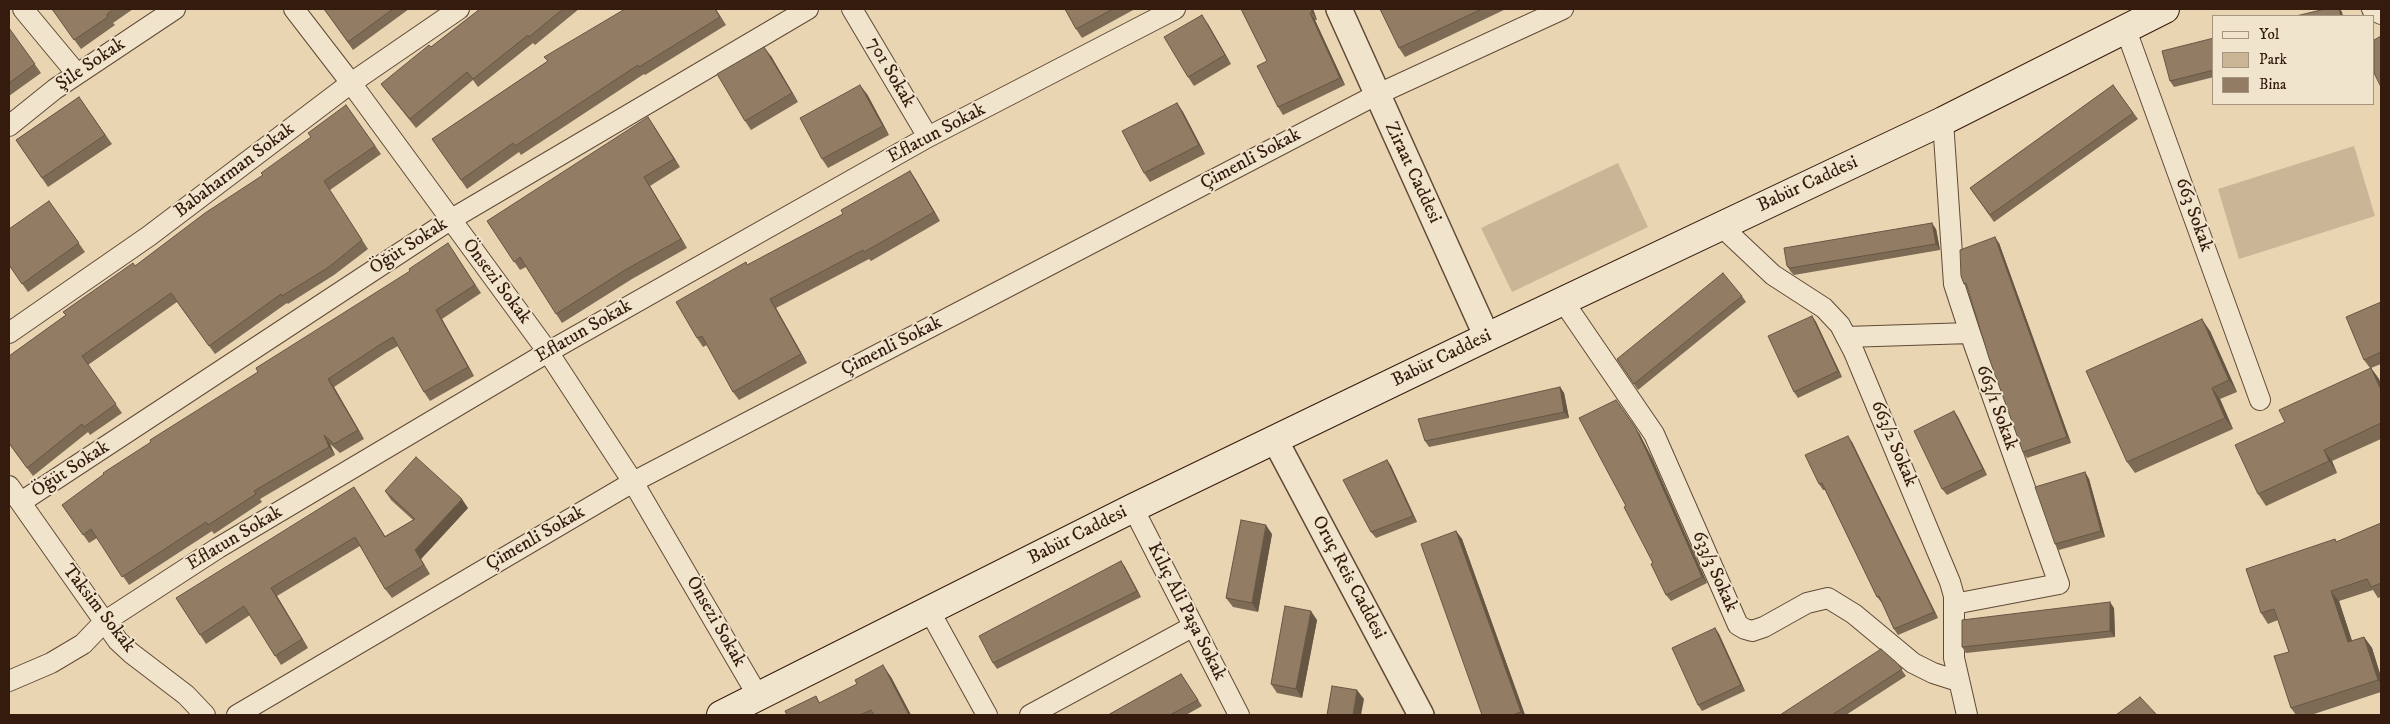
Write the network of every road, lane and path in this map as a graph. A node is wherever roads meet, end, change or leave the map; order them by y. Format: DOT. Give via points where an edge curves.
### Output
graph roads {
  1 [pos="23,9"];
  2 [pos="175,9"];
  3 [pos="294,9"];
  4 [pos="460,9"];
  5 [pos="808,9"];
  6 [pos="852,9"];
  7 [pos="1175,9"];
  8 [pos="1339,9"];
  9 [pos="1563,9"];
  10 [pos="2165,9"];
  11 [pos="2372,9"];
  12 [pos="2381,14"];
  13 [pos="2126,30"];
  14 [pos="77,74"];
  15 [pos="351,83"];
  16 [pos="1376,95"];
  17 [pos="1943,121"];
  18 [pos="9,126"];
  19 [pos="928,137"];
  20 [pos="450,220"];
  21 [pos="1721,226"];
  22 [pos="1564,301"];
  23 [pos="9,332"];
  24 [pos="1970,333"];
  25 [pos="1487,337"];
  26 [pos="1846,337"];
  27 [pos="548,352"];
  28 [pos="2260,400"];
  29 [pos="1275,440"];
  30 [pos="633,482"];
  31 [pos="9,486"];
  32 [pos="22,502"];
  33 [pos="1133,508"];
  34 [pos="1954,604"];
  35 [pos="929,610"];
  36 [pos="104,622"];
  37 [pos="1192,627"];
  38 [pos="9,681"];
  39 [pos="1958,681"];
  40 [pos="758,696"];
  41 [pos="205,715"];
  42 [pos="237,715"];
  43 [pos="721,715"];
  44 [pos="988,715"];
  45 [pos="1030,715"];
  46 [pos="1239,715"];
  47 [pos="1421,715"];
  48 [pos="1967,715"];
  1 -- 14 [label="street"];
  2 -- 14 [label="street, Şile Sokak"];
  3 -- 15 [label="street, Önsezi Sokak"];
  4 -- 15 [label="street, Babaharman Sokak"];
  5 -- 20 [label="street, Öğüt Sokak"];
  6 -- 19 [label="street, 701 Sokak"];
  7 -- 19 [label="street, Eflatun Sokak"];
  8 -- 16 [label="street, Ziraat Caddesi"];
  9 -- 16 [label="street, Çimenli Sokak"];
  10 -- 13 [label="main road, Babür Caddesi"];
  11 -- 12 [label="street"];
  13 -- 17 [label="main road, Babür Caddesi"];
  13 -- 28 [label="street, 663 Sokak"];
  14 -- 18 [label="street, Şile Sokak"];
  15 -- 20 [label="street, Önsezi Sokak"];
  15 -- 23 [label="street, Babaharman Sokak" via="149,236"];
  16 -- 25 [label="street, Ziraat Caddesi"];
  16 -- 30 [label="street, Çimenli Sokak"];
  17 -- 21 [label="main road, Babür Caddesi"];
  17 -- 24 [label="street, 663/1 Sokak" via="1954,284"];
  19 -- 27 [label="street, Eflatun Sokak"];
  20 -- 27 [label="street, Önsezi Sokak"];
  20 -- 32 [label="street, Öğüt Sokak"];
  21 -- 22 [label="main road, Babür Caddesi"];
  21 -- 26 [label="street, 663/2 Sokak" via="1773,275 1824,308"];
  22 -- 25 [label="main road, Babür Caddesi"];
  22 -- 39 [label="street, 633/3 Sokak" via="1654,434 1738,625 1752,630 1764,627 1807,603 1828,598 1854,614 1913,663"];
  24 -- 26 [label="street"];
  24 -- 34 [label="street, 663/1 Sokak" via="2059,584"];
  25 -- 29 [label="main road, Babür Caddesi"];
  26 -- 34 [label="street, 663/2 Sokak" via="1950,582"];
  27 -- 30 [label="street, Önsezi Sokak"];
  27 -- 36 [label="street, Eflatun Sokak" via="218,548"];
  29 -- 33 [label="main road, Babür Caddesi"];
  29 -- 47 [label="street, Oruç Reis Caddesi"];
  30 -- 40 [label="street, Önsezi Sokak"];
  30 -- 42 [label="street, Çimenli Sokak"];
  31 -- 32 [label="street, Taksim Sokak"];
  32 -- 36 [label="street, Taksim Sokak"];
  33 -- 35 [label="main road, Babür Caddesi"];
  33 -- 37 [label="street, Kılıç Ali Paşa Sokak"];
  34 -- 39 [label="street, 663/2 Sokak"];
  35 -- 40 [label="main road, Babür Caddesi"];
  35 -- 44 [label="street"];
  36 -- 38 [label="street, Eflatun Sokak" via="82,644"];
  36 -- 41 [label="street, Taksim Sokak" via="130,653 186,695"];
  37 -- 45 [label="street"];
  37 -- 46 [label="street, Kılıç Ali Paşa Sokak"];
  39 -- 48 [label="street, 663/2 Sokak"];
  40 -- 43 [label="main road, Babür Caddesi"];
}
